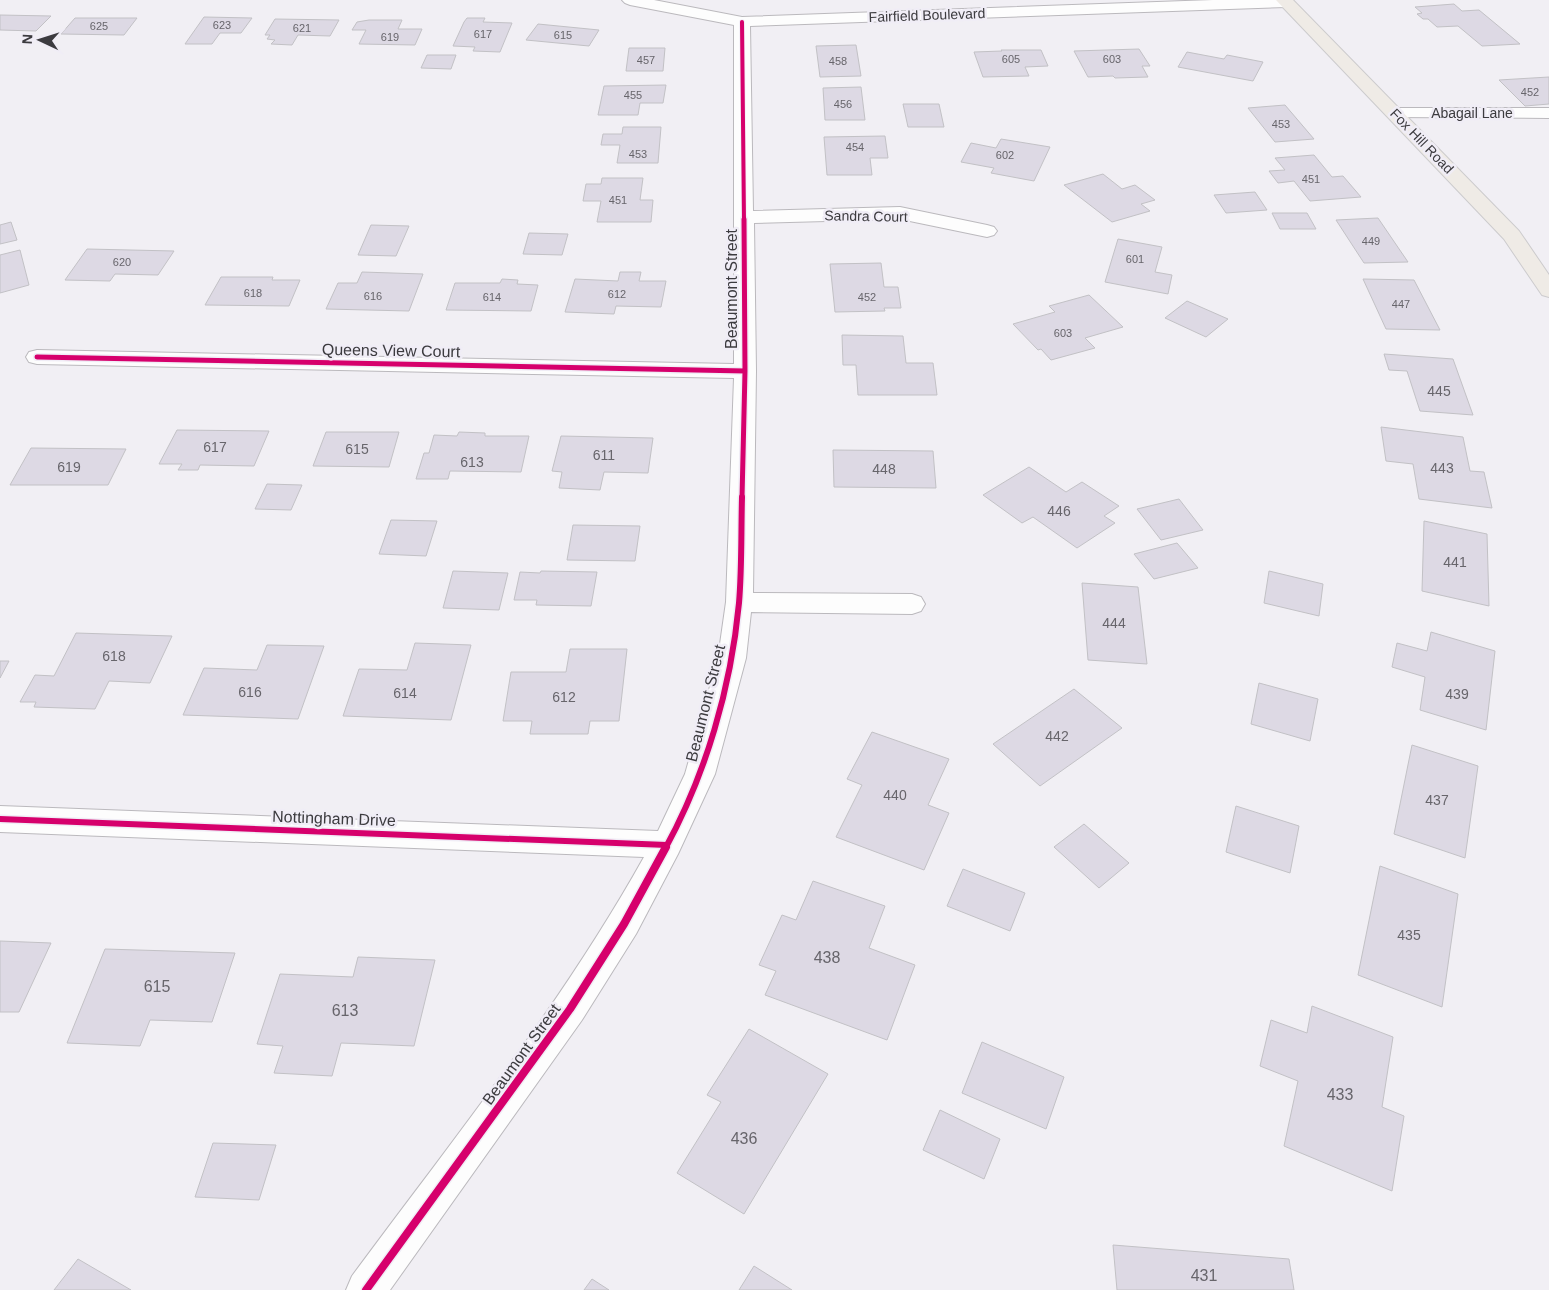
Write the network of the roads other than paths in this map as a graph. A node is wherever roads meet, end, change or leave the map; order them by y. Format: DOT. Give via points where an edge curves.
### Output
graph roads {
  1 [pos="630,0"];
  2 [pos="1285,1"];
  3 [pos="742,22"];
  4 [pos="1549,112"];
  5 [pos="1395,113"];
  6 [pos="744,217"];
  7 [pos="987,231"];
  8 [pos="1549,291"];
  9 [pos="37,357"];
  10 [pos="744,371"];
  11 [pos="739,602"];
  12 [pos="912,604"];
  13 [pos="0,819"];
  14 [pos="667,845"];
  15 [pos="366,1290"];
  1 -- 3 [label="street, Fairfield Boulevard"];
  2 -- 3 [label="street, Fairfield Boulevard"];
  2 -- 5 [label="main road, Fox Hill Road"];
  3 -- 6 [label="street, Beaumont Street"];
  4 -- 5 [label="street, Abagail Lane"];
  5 -- 8 [label="main road, Fox Hill Road" via="1512,235"];
  6 -- 7 [label="street, Sandra Court" via="900,213"];
  6 -- 10 [label="street, Beaumont Street"];
  9 -- 10 [label="street, Queens View Court"];
  10 -- 11 [label="street, Beaumont Street"];
  11 -- 12 [label="street"];
  11 -- 14 [label="street, Beaumont Street" via="732,658 717,718 700,774"];
  13 -- 14 [label="street, Nottingham Drive"];
  14 -- 15 [label="street, Beaumont Street" via="624,924 570,1009"];
}
